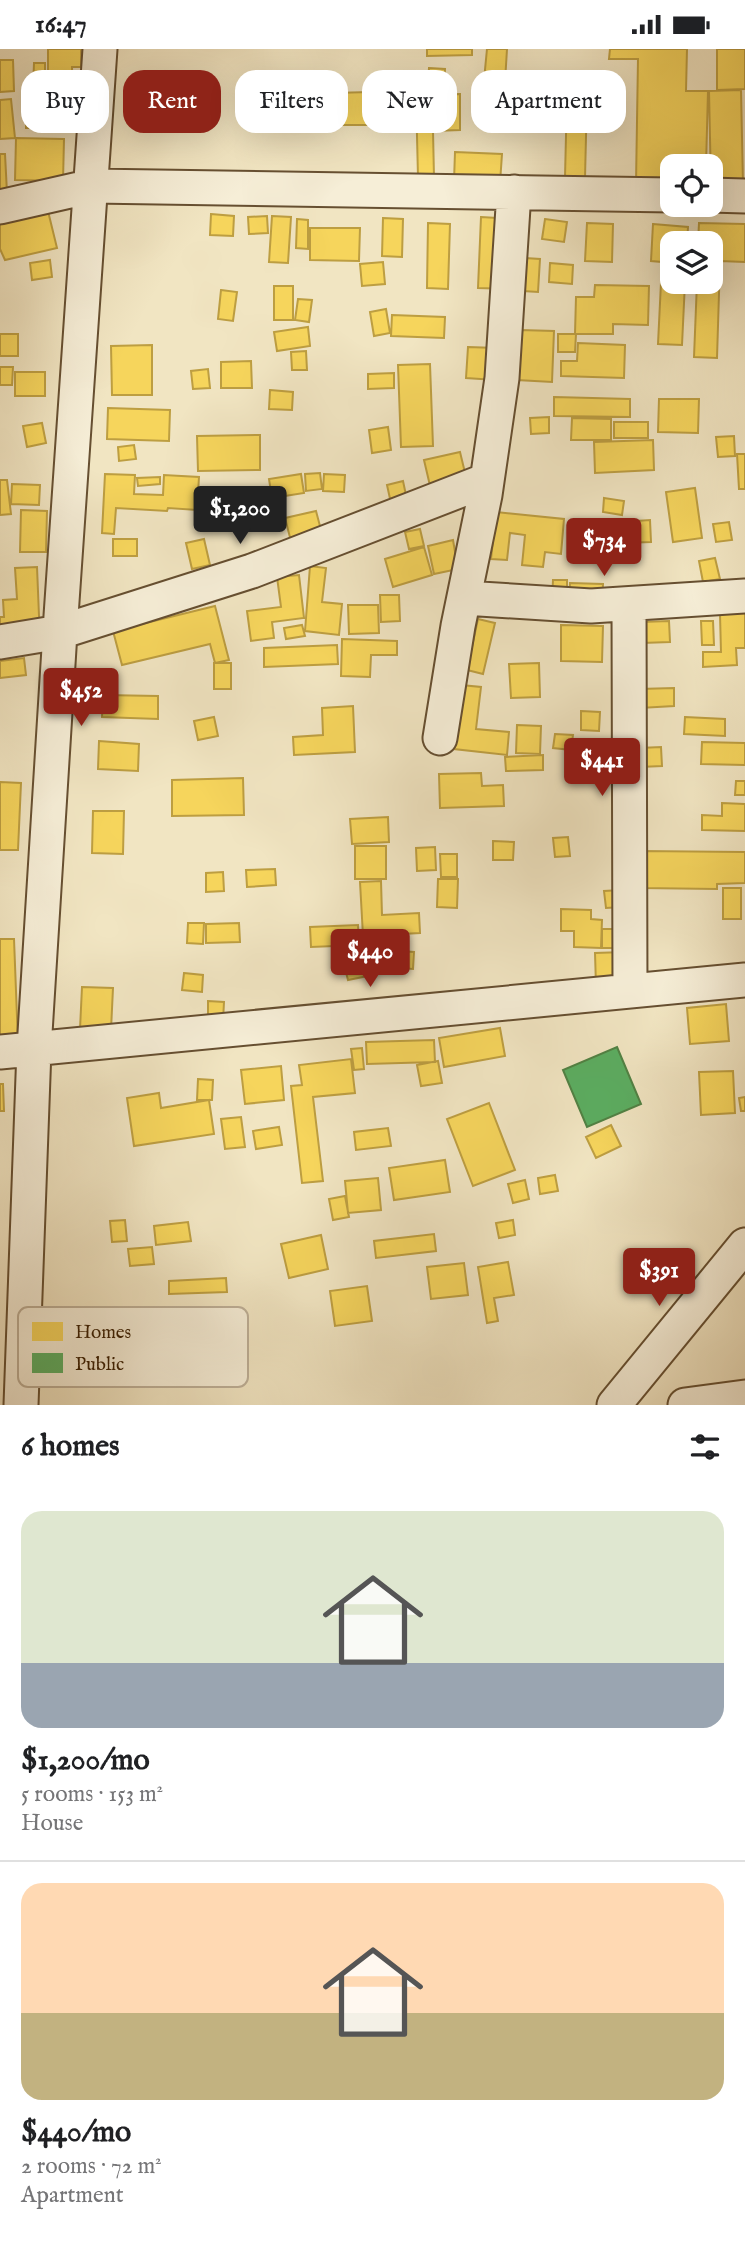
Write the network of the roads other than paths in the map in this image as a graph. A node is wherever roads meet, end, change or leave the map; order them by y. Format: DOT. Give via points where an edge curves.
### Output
graph roads {
  1 [pos="100,49"];
  2 [pos="93,186"];
  3 [pos="513,192"];
  4 [pos="660,195"];
  5 [pos="723,195"];
  6 [pos="745,196"];
  7 [pos="0,207"];
  8 [pos="487,480"];
  9 [pos="745,596"];
  10 [pos="464,598"];
  11 [pos="629,604"];
  12 [pos="60,632"];
  13 [pos="0,642"];
  14 [pos="440,738"];
  15 [pos="745,980"];
  16 [pos="630,991"];
  17 [pos="34,1048"];
  18 [pos="0,1052"];
  19 [pos="745,1245"];
  20 [pos="13,1280"];
  21 [pos="18,1369"];
  22 [pos="19,1387"];
  23 [pos="745,1397"];
  24 [pos="20,1405"];
  25 [pos="614,1405"];
  26 [pos="685,1405"];
  1 -- 2 [label="street"];
  2 -- 3 [label="street"];
  2 -- 7 [label="street"];
  2 -- 12 [label="street"];
  3 -- 4 [label="street"];
  3 -- 8 [label="street" via="502,378"];
  5 -- 6 [label="street"];
  8 -- 10 [label="street"];
  8 -- 12 [label="street" via="252,571"];
  9 -- 11 [label="street"];
  10 -- 11 [label="street"];
  10 -- 14 [label="street"];
  11 -- 16 [label="street"];
  12 -- 13 [label="street"];
  12 -- 17 [label="street"];
  15 -- 16 [label="street"];
  16 -- 17 [label="street"];
  17 -- 18 [label="street"];
  17 -- 20 [label="street"];
  19 -- 25 [label="street"];
  20 -- 21 [label="street"];
  22 -- 24 [label="street"];
  23 -- 26 [label="street"];
}
